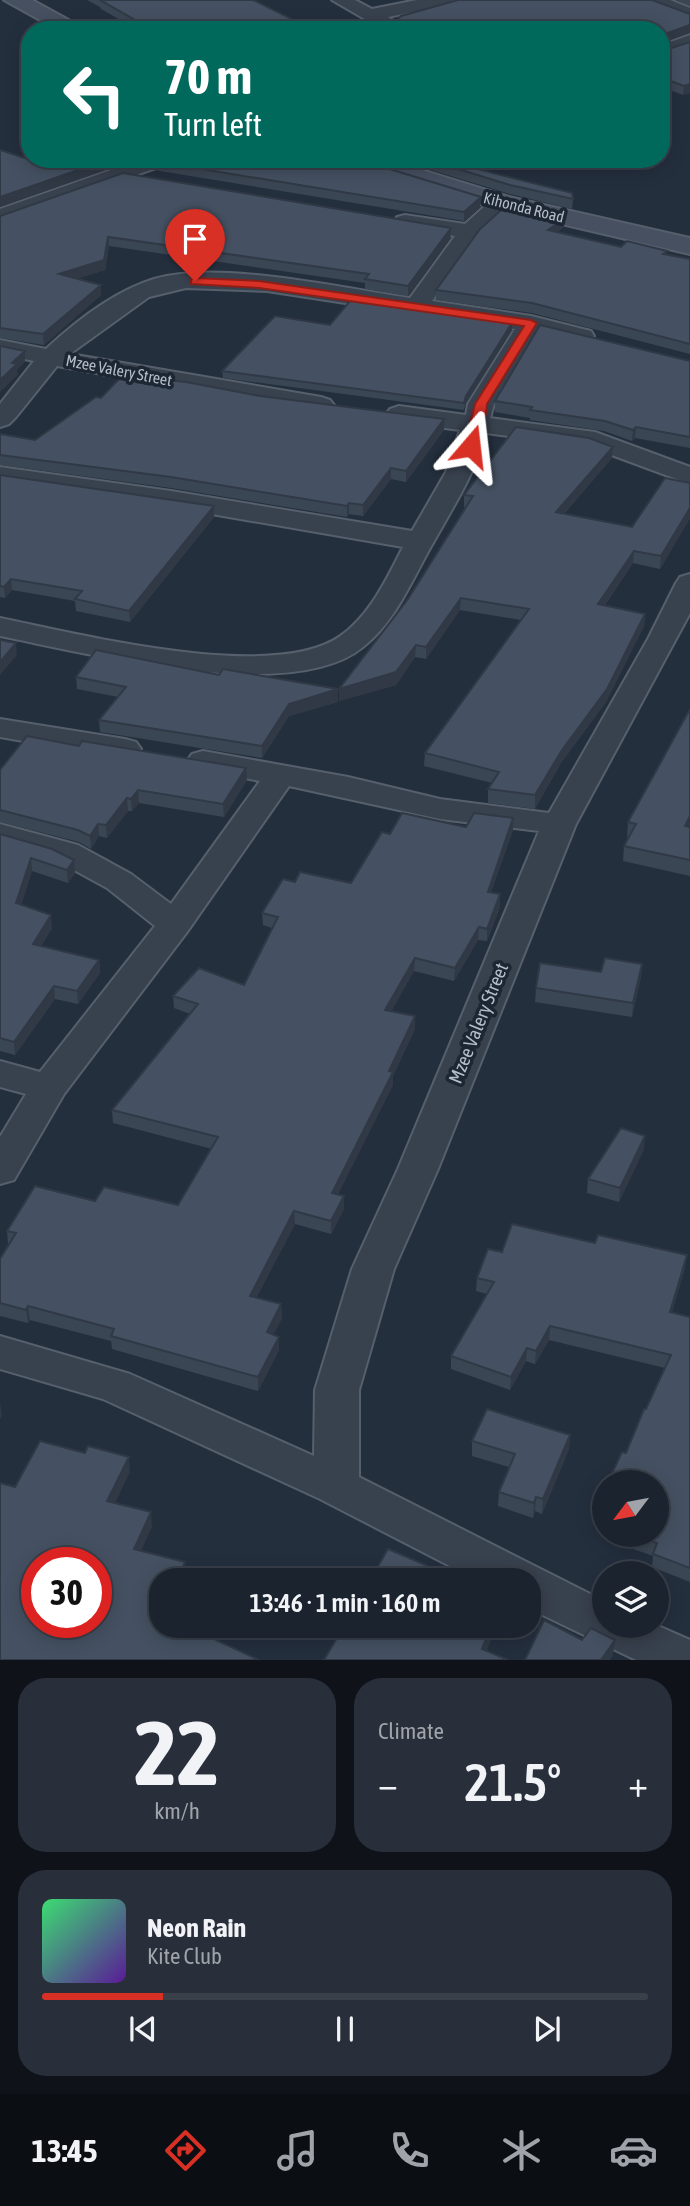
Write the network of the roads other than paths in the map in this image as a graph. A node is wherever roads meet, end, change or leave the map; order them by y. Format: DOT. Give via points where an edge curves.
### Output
graph roads {
  1 [pos="15,0"];
  2 [pos="341,0"];
  3 [pos="444,0"];
  4 [pos="653,0"];
  5 [pos="690,14"];
  6 [pos="370,16"];
  7 [pos="58,21"];
  8 [pos="380,21"];
  9 [pos="690,41"];
  10 [pos="670,49"];
  11 [pos="139,168"];
  12 [pos="390,168"];
  13 [pos="123,174"];
  14 [pos="165,182"];
  15 [pos="502,203"];
  16 [pos="0,216"];
  17 [pos="389,219"];
  18 [pos="470,232"];
  19 [pos="690,246"];
  20 [pos="417,306"];
  21 [pos="531,323"];
  22 [pos="606,342"];
  23 [pos="0,347"];
  24 [pos="51,358"];
  25 [pos="0,419"];
  26 [pos="474,425"];
  27 [pos="0,475"];
  28 [pos="690,476"];
  29 [pos="420,541"];
  30 [pos="690,583"];
  31 [pos="0,627"];
  32 [pos="676,641"];
  33 [pos="0,728"];
  34 [pos="282,774"];
  35 [pos="559,824"];
  36 [pos="0,834"];
  37 [pos="175,924"];
  38 [pos="0,1074"];
  39 [pos="49,1087"];
  40 [pos="0,1170"];
  41 [pos="0,1352"];
  42 [pos="336,1486"];
  43 [pos="496,1568"];
  44 [pos="541,1592"];
  45 [pos="592,1618"];
  46 [pos="636,1638"];
  47 [pos="687,1660"];
  1 -- 7 [label="street"];
  2 -- 6 [label="street"];
  3 -- 6 [label="street"];
  4 -- 5 [label="street"];
  6 -- 8 [label="street"];
  9 -- 10 [label="street"];
  11 -- 13 [label="street"];
  12 -- 15 [label="street, Kihonda Road"];
  13 -- 14 [label="street"];
  13 -- 16 [label="street"];
  15 -- 18 [label="street"];
  15 -- 19 [label="street, Kihonda Road"];
  17 -- 18 [label="street"];
  18 -- 20 [label="street"];
  20 -- 21 [label="street"];
  20 -- 24 [label="street" via="259,285 179,282 135,296"];
  21 -- 22 [label="street"];
  21 -- 26 [label="street" via="494,380"];
  23 -- 24 [label="street, Mzee Valery Street"];
  24 -- 25 [label="street"];
  24 -- 26 [label="street, Mzee Valery Street"];
  26 -- 28 [label="street, Mzee Valery Street" via="595,440"];
  26 -- 29 [label="street" via="471,446 447,500"];
  27 -- 29 [label="street"];
  29 -- 31 [label="street" via="402,578 349,645 311,662 262,666 209,663"];
  30 -- 32 [label="street, Mzee Valery Street"];
  32 -- 35 [label="street, Mzee Valery Street"];
  33 -- 34 [label="street"];
  34 -- 35 [label="street" via="440,809"];
  34 -- 37 [label="street"];
  35 -- 42 [label="street, Mzee Valery Street" via="373,1269 337,1390"];
  36 -- 37 [label="street" via="66,852 119,881"];
  37 -- 39 [label="street"];
  38 -- 39 [label="street"];
  39 -- 40 [label="street"];
  41 -- 42 [label="street" via="116,1386"];
  42 -- 43 [label="street"];
  44 -- 45 [label="street"];
  46 -- 47 [label="street"];
}
